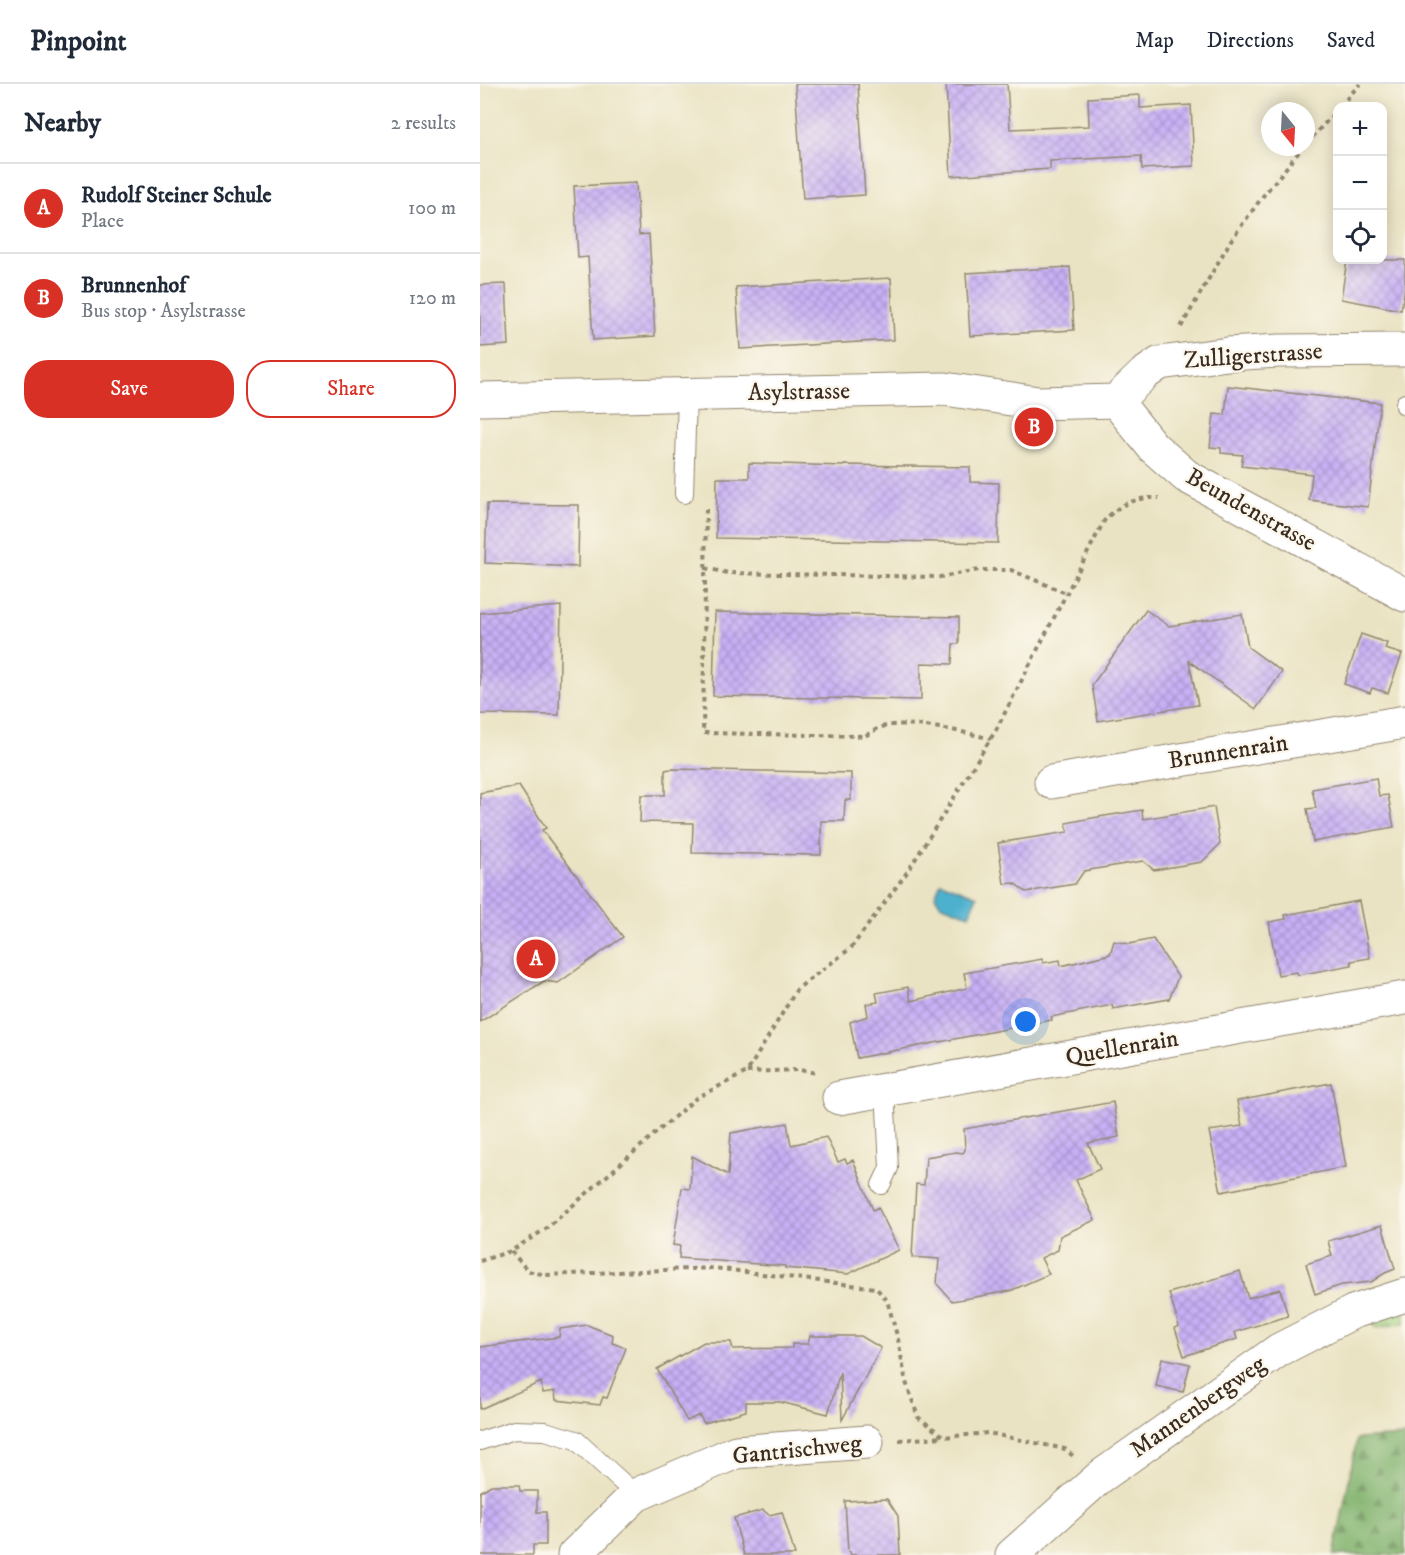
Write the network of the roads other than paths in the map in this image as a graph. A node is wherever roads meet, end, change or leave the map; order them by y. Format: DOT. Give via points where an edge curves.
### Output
graph roads {
  1 [pos="1405,350"];
  2 [pos="687,395"];
  3 [pos="480,399"];
  4 [pos="1116,401"];
  5 [pos="684,494"];
  6 [pos="1405,595"];
  7 [pos="1405,722"];
  8 [pos="1051,782"];
  9 [pos="1405,998"];
  10 [pos="885,1089"];
  11 [pos="839,1098"];
  12 [pos="881,1185"];
  13 [pos="1405,1294"];
  14 [pos="480,1441"];
  15 [pos="867,1442"];
  16 [pos="636,1495"];
  17 [pos="574,1555"];
  18 [pos="1012,1555"];
  1 -- 4 [label="street, Zulligerstrasse" via="1279,351 1160,363"];
  2 -- 3 [label="street, Asylstrasse"];
  2 -- 4 [label="street, Asylstrasse" via="945,389 1038,403"];
  2 -- 5 [label="lane"];
  4 -- 6 [label="street, Beundenstrasse" via="1153,447 1186,476"];
  7 -- 8 [label="street, Brunnenrain"];
  9 -- 10 [label="street, Quellenrain"];
  10 -- 11 [label="street, Quellenrain"];
  10 -- 12 [label="lane" via="889,1168"];
  13 -- 18 [label="street, Mannenbergweg" via="1353,1312 1279,1350 1100,1477"];
  14 -- 16 [label="lane" via="514,1430 545,1431 576,1440"];
  15 -- 16 [label="street, Gantrischweg" via="736,1452"];
  16 -- 17 [label="street, Gantrischweg"];
}
